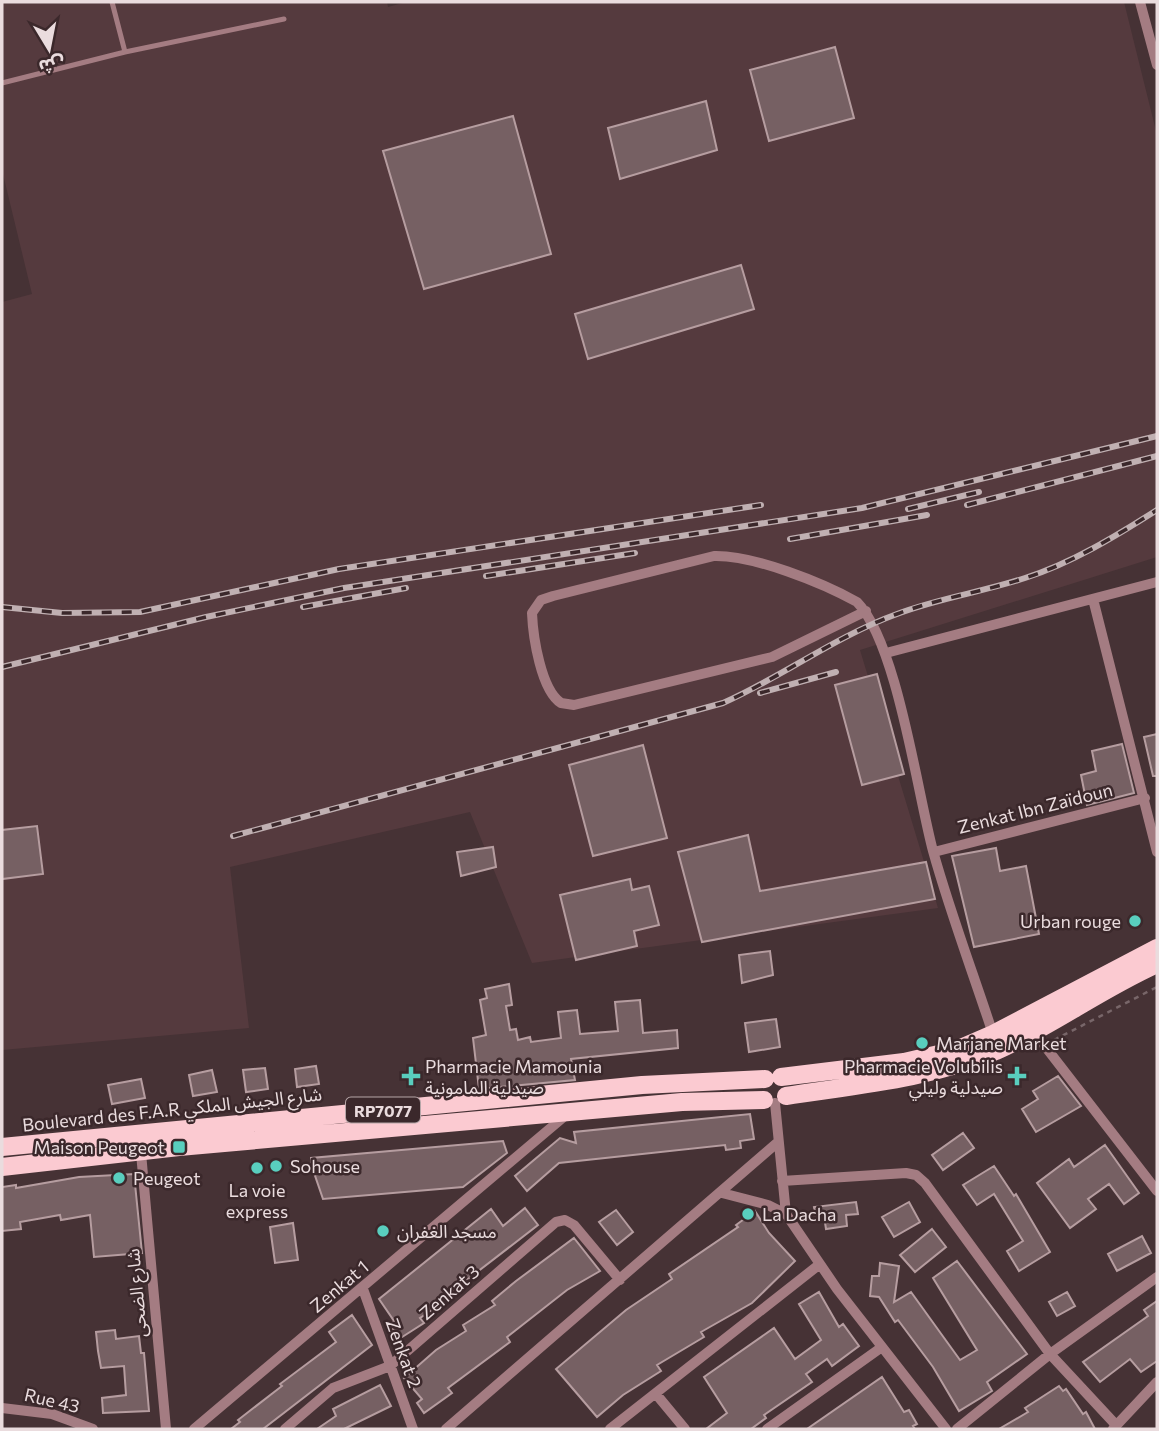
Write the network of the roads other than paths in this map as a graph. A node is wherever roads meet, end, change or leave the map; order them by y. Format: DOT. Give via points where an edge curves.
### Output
graph roads {
  1 [pos="112,2"];
  2 [pos="1140,2"];
  3 [pos="284,19"];
  4 [pos="125,52"];
  5 [pos="1157,65"];
  6 [pos="2,83"];
  7 [pos="1157,582"];
  8 [pos="1093,599"];
  9 [pos="866,611"];
  10 [pos="886,653"];
  11 [pos="1144,798"];
  12 [pos="933,852"];
  13 [pos="1157,852"];
  14 [pos="1157,947"];
  15 [pos="1157,964"];
  16 [pos="993,1034"];
  17 [pos="1039,1039"];
  18 [pos="773,1078"];
  19 [pos="775,1100"];
  20 [pos="568,1113"];
  21 [pos="778,1142"];
  22 [pos="2,1147"];
  23 [pos="141,1153"];
  24 [pos="2,1167"];
  25 [pos="782,1181"];
  26 [pos="1157,1191"];
  27 [pos="722,1193"];
  28 [pos="786,1214"];
  29 [pos="820,1264"];
  30 [pos="1157,1277"];
  31 [pos="620,1280"];
  32 [pos="363,1289"];
  33 [pos="881,1348"];
  34 [pos="1050,1354"];
  35 [pos="390,1366"];
  36 [pos="1157,1382"];
  37 [pos="656,1394"];
  38 [pos="2,1408"];
  39 [pos="1115,1427"];
  40 [pos="93,1429"];
  41 [pos="166,1429"];
  42 [pos="194,1429"];
  43 [pos="285,1429"];
  44 [pos="414,1429"];
  45 [pos="446,1429"];
  46 [pos="610,1429"];
  47 [pos="684,1429"];
  48 [pos="767,1429"];
  49 [pos="946,1429"];
  50 [pos="957,1429"];
  1 -- 4 [label="lane"];
  2 -- 5 [label="street"];
  3 -- 4 [label="lane"];
  4 -- 6 [label="lane"];
  7 -- 8 [label="street"];
  8 -- 10 [label="street"];
  8 -- 11 [label="street"];
  9 -- 9 [label="street" via="845,595 770,566 726,556 553,596 541,600 532,613 550,692 561,703 574,705 772,657"];
  9 -- 10 [label="street"];
  10 -- 12 [label="street"];
  11 -- 12 [label="street, Zenkat Ibn Zaïdoun"];
  11 -- 13 [label="street"];
  12 -- 16 [label="street"];
  14 -- 16 [label="main road, Boulevard des F.A.R شارع الجيش الملكي / RP7077"];
  15 -- 17 [label="main road, RP7077"];
  16 -- 18 [label="main road, Boulevard des F.A.R شارع الجيش الملكي / RP7077" via="928,1057"];
  17 -- 19 [label="main road, RP7077" via="934,1072"];
  17 -- 26 [label="street"];
  18 -- 19 [label="main road" via="760,1089"];
  18 -- 19 [label="main road" via="788,1088"];
  18 -- 22 [label="main road, Boulevard des F.A.R شارع الجيش الملكي / RP7077" via="642,1085"];
  19 -- 20 [label="main road, RP7077" via="682,1102"];
  19 -- 21 [label="street"];
  20 -- 23 [label="main road, RP7077"];
  20 -- 32 [label="street, Zenkat 1"];
  21 -- 25 [label="street"];
  21 -- 27 [label="street"];
  23 -- 24 [label="main road, RP7077"];
  23 -- 41 [label="street, شارع الضحى"];
  25 -- 28 [label="street"];
  25 -- 34 [label="street" via="916,1175"];
  27 -- 28 [label="street"];
  27 -- 31 [label="street"];
  28 -- 29 [label="street"];
  29 -- 33 [label="street"];
  29 -- 37 [label="street"];
  30 -- 34 [label="street"];
  31 -- 35 [label="street, Zenkat 3" via="574,1225 561,1220"];
  31 -- 45 [label="street"];
  32 -- 35 [label="street, Zenkat 2"];
  32 -- 42 [label="street, Zenkat 1"];
  33 -- 48 [label="street"];
  33 -- 49 [label="street"];
  34 -- 39 [label="street"];
  34 -- 50 [label="street"];
  35 -- 43 [label="street, Zenkat 3" via="333,1388"];
  35 -- 44 [label="street, Zenkat 2"];
  36 -- 39 [label="street"];
  37 -- 46 [label="street"];
  37 -- 47 [label="street"];
  38 -- 40 [label="street, Rue 43" via="52,1414"];
}
